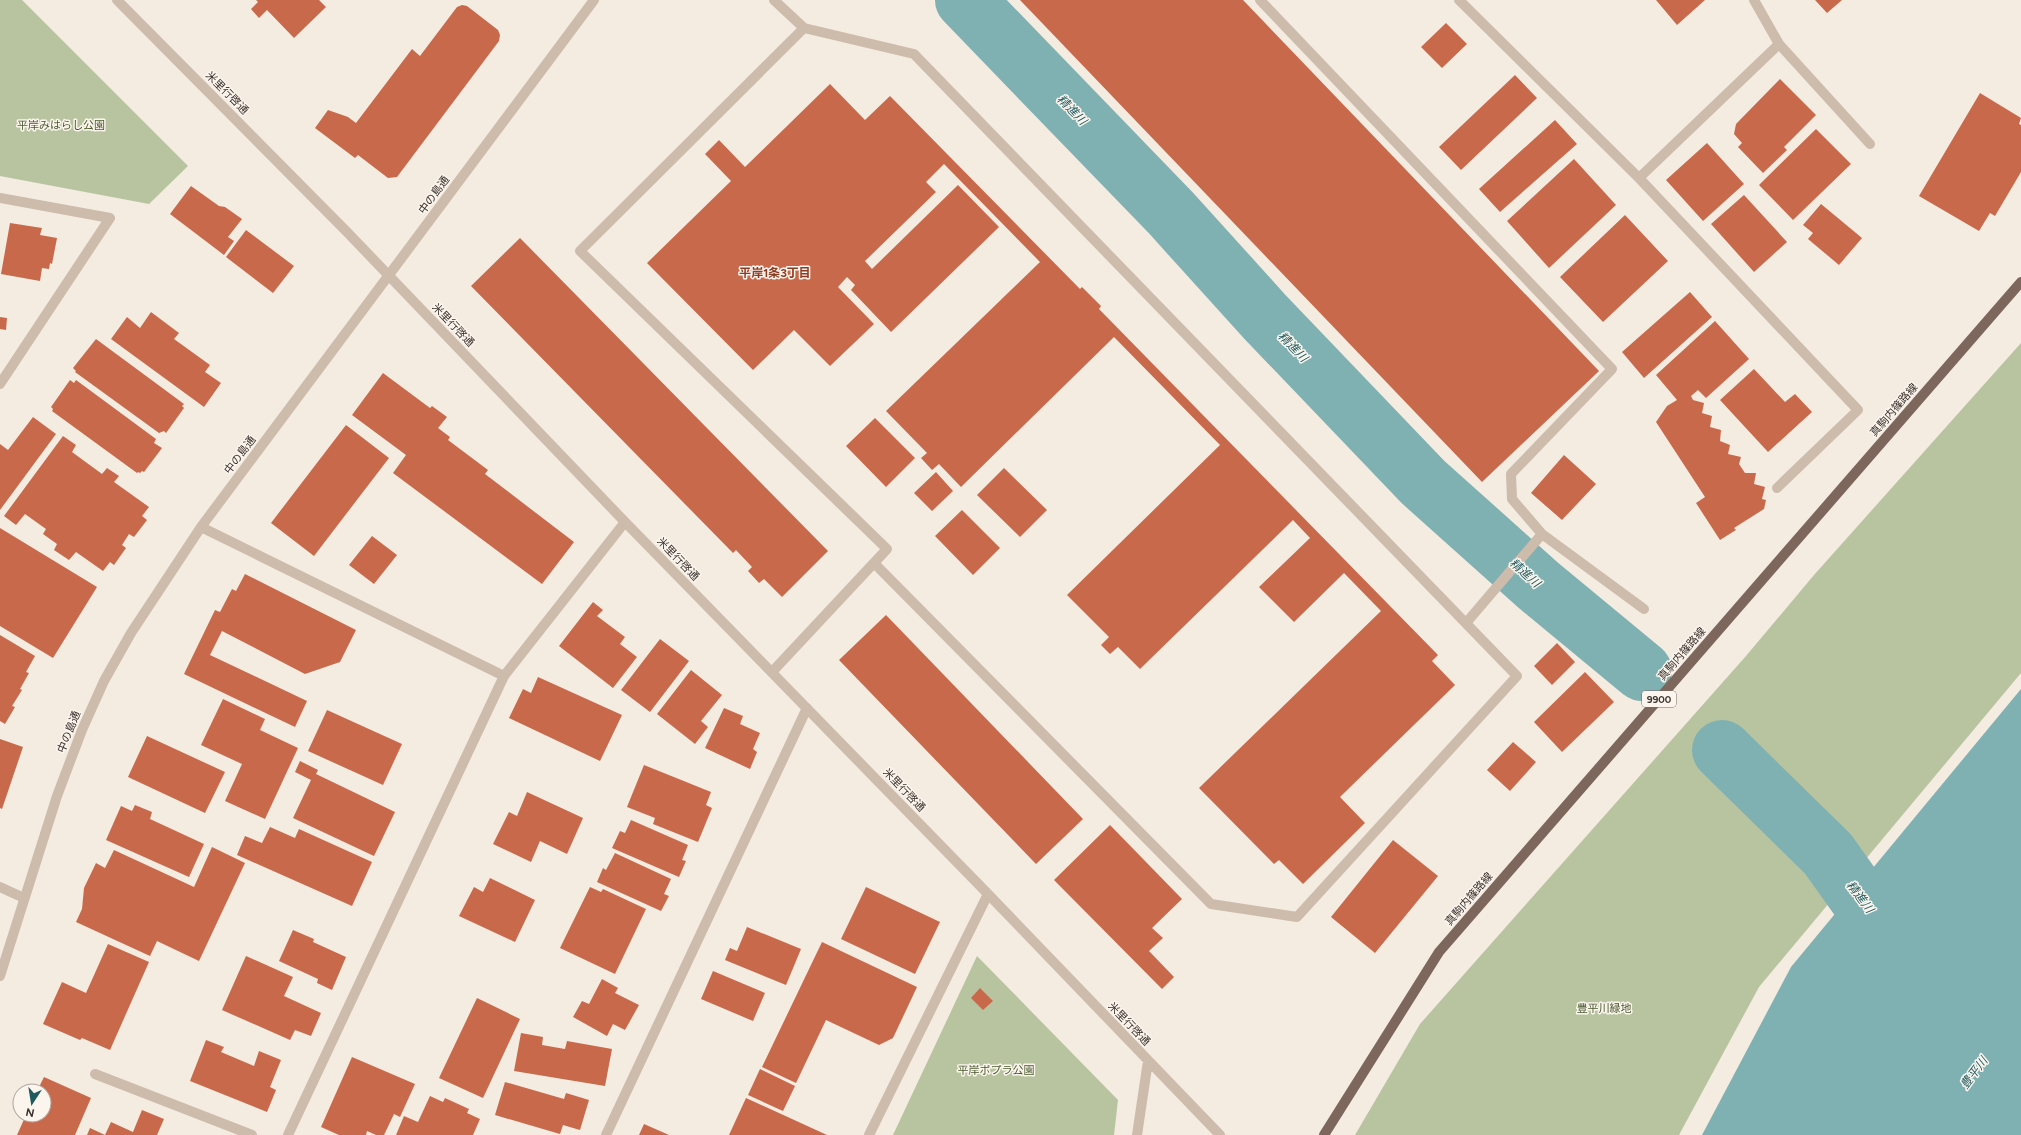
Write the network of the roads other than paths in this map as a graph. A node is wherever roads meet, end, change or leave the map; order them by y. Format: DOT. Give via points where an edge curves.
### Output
graph roads {
  1 [pos="117,0"];
  2 [pos="594,0"];
  3 [pos="774,0"];
  4 [pos="1260,0"];
  5 [pos="1459,0"];
  6 [pos="1754,0"];
  7 [pos="804,28"];
  8 [pos="1779,44"];
  9 [pos="1870,144"];
  10 [pos="1639,178"];
  11 [pos="0,198"];
  12 [pos="388,276"];
  13 [pos="2021,282"];
  14 [pos="0,384"];
  15 [pos="1777,488"];
  16 [pos="625,522"];
  17 [pos="201,526"];
  18 [pos="1542,534"];
  19 [pos="874,563"];
  20 [pos="1644,609"];
  21 [pos="1466,623"];
  22 [pos="772,672"];
  23 [pos="504,676"];
  24 [pos="807,708"];
  25 [pos="0,887"];
  26 [pos="988,894"];
  27 [pos="24,898"];
  28 [pos="3,955"];
  29 [pos="0,976"];
  30 [pos="1148,1061"];
  31 [pos="95,1074"];
  32 [pos="252,1135"];
  33 [pos="288,1135"];
  34 [pos="606,1135"];
  35 [pos="869,1135"];
  36 [pos="1137,1135"];
  37 [pos="1220,1135"];
  38 [pos="1324,1135"];
  1 -- 12 [label="street, 米里行啓通"];
  2 -- 12 [label="street, 中の島通"];
  3 -- 7 [label="street"];
  4 -- 18 [label="street" via="1612,369 1511,474 1512,499"];
  5 -- 10 [label="street"];
  6 -- 8 [label="street"];
  7 -- 19 [label="street" via="580,251 887,549"];
  7 -- 21 [label="street" via="914,54"];
  8 -- 9 [label="street"];
  8 -- 10 [label="street"];
  10 -- 15 [label="street" via="1858,410"];
  11 -- 14 [label="street" via="110,218"];
  12 -- 16 [label="street, 米里行啓通"];
  12 -- 17 [label="street, 中の島通"];
  13 -- 38 [label="main road, 真駒内篠路線 / 9900" via="1439,952"];
  16 -- 22 [label="street, 米里行啓通"];
  16 -- 23 [label="street"];
  17 -- 23 [label="street"];
  17 -- 27 [label="street, 中の島通" via="131,633 104,681 56,796"];
  18 -- 20 [label="street"];
  18 -- 21 [label="street"];
  19 -- 21 [label="street" via="1211,904 1297,917 1517,676"];
  19 -- 22 [label="street"];
  22 -- 24 [label="street, 米里行啓通"];
  23 -- 33 [label="street"];
  24 -- 26 [label="street, 米里行啓通"];
  24 -- 34 [label="street"];
  25 -- 27 [label="street"];
  26 -- 30 [label="street, 米里行啓通"];
  26 -- 35 [label="street"];
  27 -- 28 [label="street, 中の島通"];
  28 -- 29 [label="street, 中の島通"];
  30 -- 36 [label="street"];
  30 -- 37 [label="street, 米里行啓通"];
  31 -- 32 [label="street"];
}
